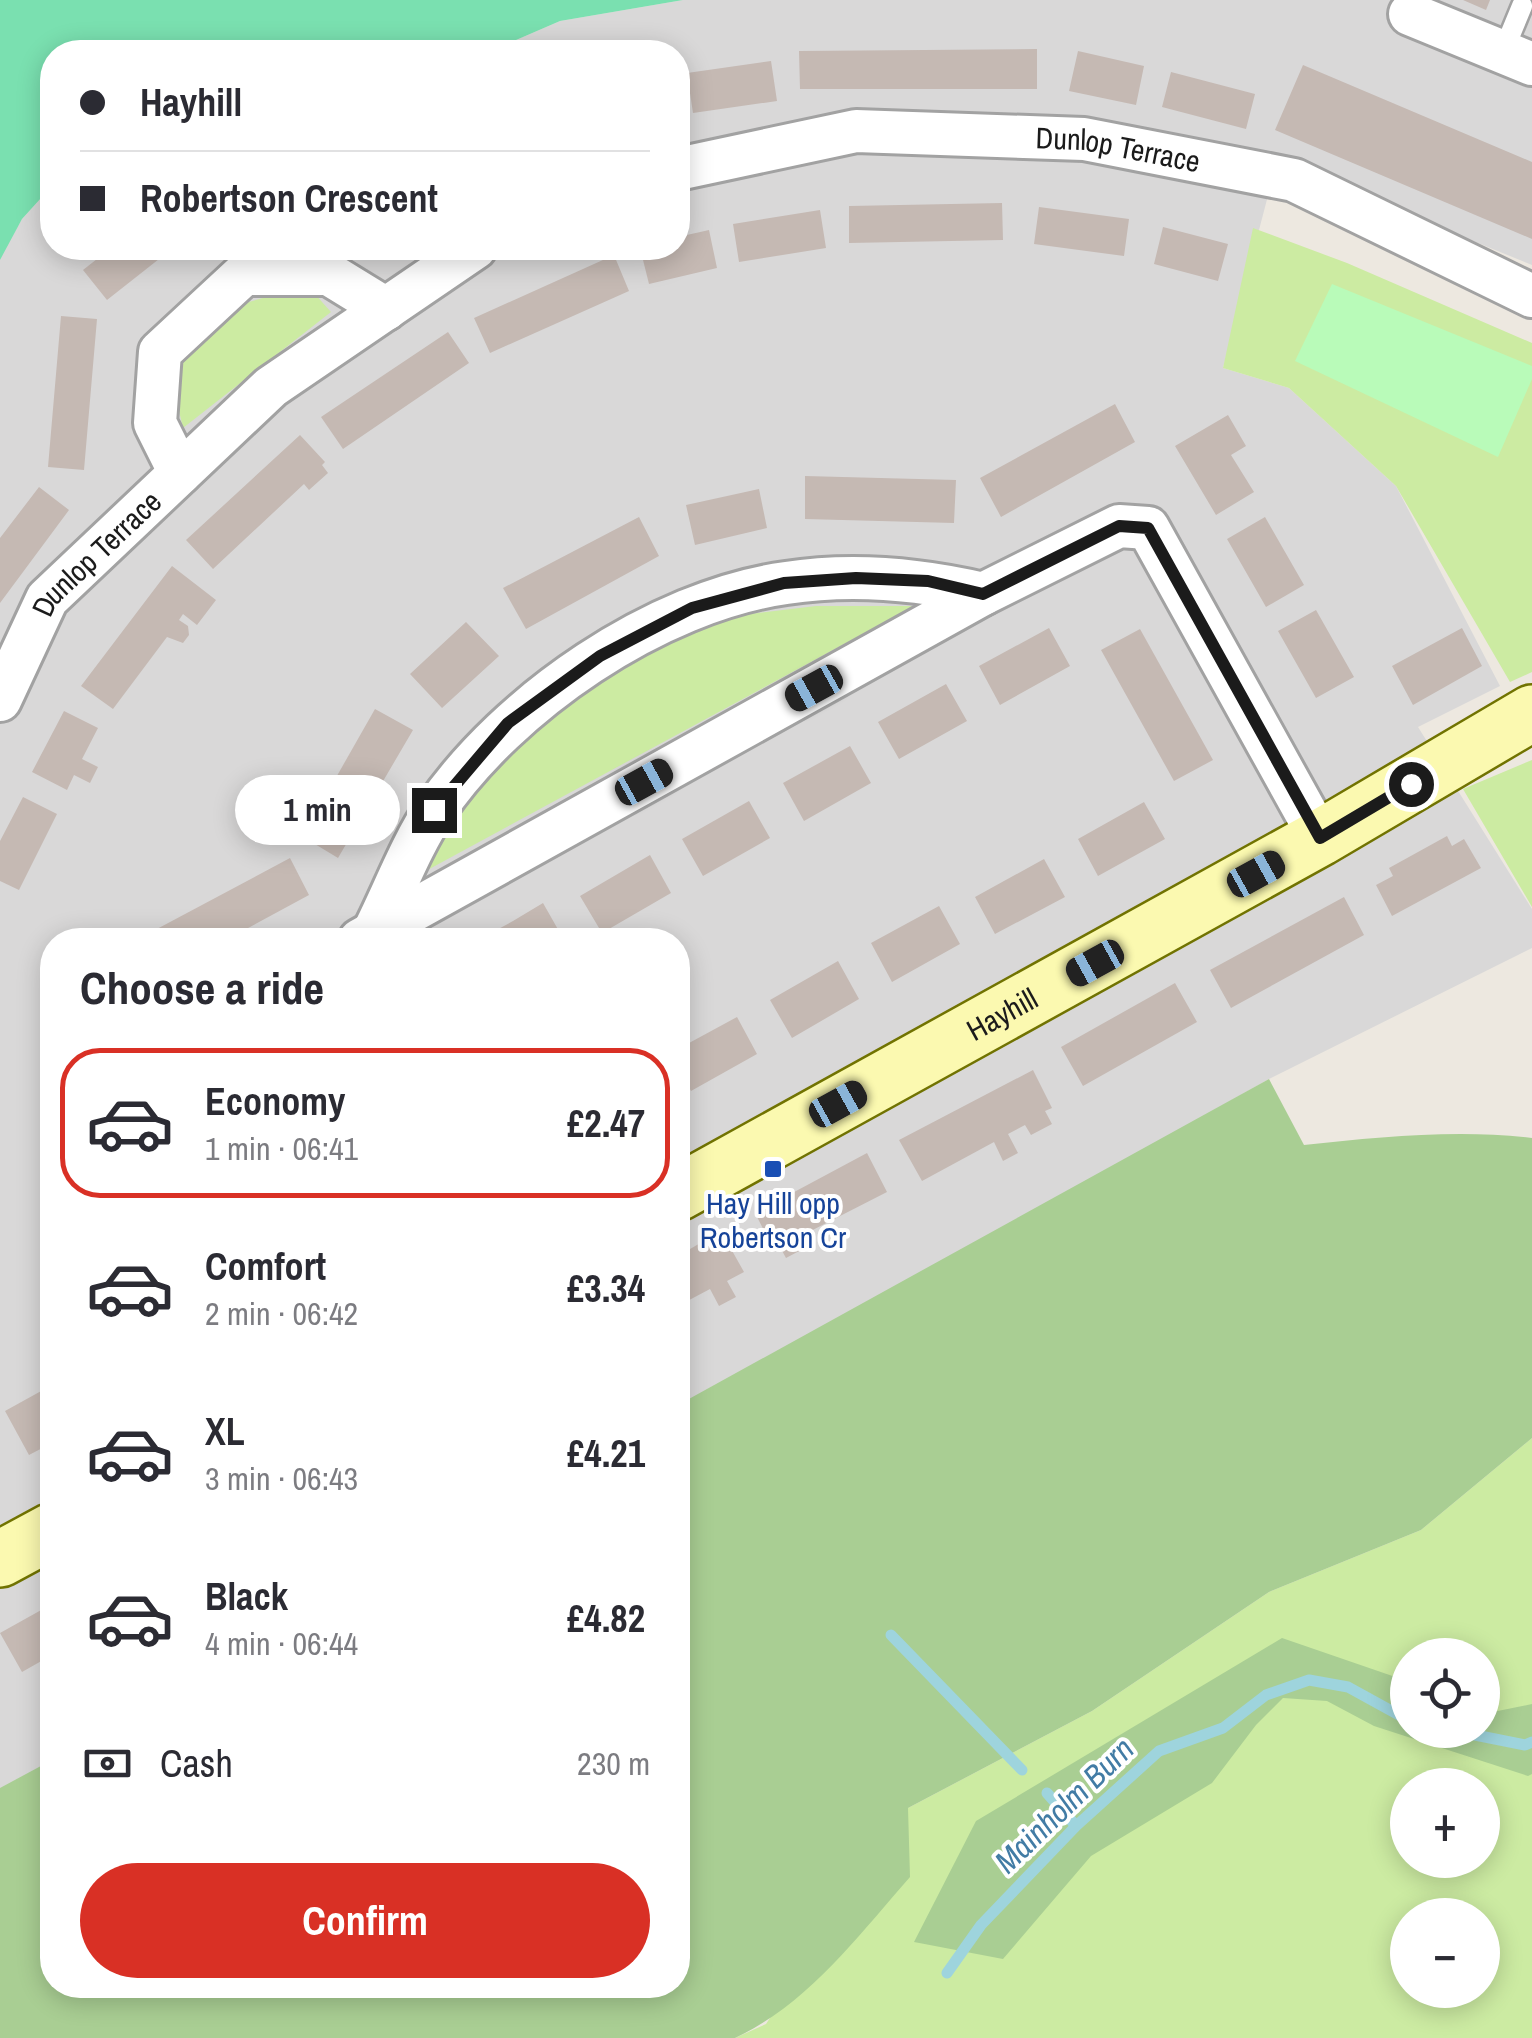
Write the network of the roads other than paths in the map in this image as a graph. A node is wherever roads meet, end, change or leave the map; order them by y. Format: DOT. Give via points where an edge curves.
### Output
graph roads {
  1 [pos="1522,6"];
  2 [pos="1410,14"];
  3 [pos="1518,58"];
  4 [pos="690,166"];
  5 [pos="457,260"];
  6 [pos="1532,296"];
  7 [pos="386,309"];
  8 [pos="180,473"];
  9 [pos="983,594"];
  10 [pos="0,700"];
  11 [pos="1532,712"];
  12 [pos="1320,838"];
  13 [pos="371,928"];
  14 [pos="381,928"];
  15 [pos="690,1186"];
  16 [pos="40,1537"];
  17 [pos="0,1559"];
  1 -- 3 [label="lane"];
  2 -- 3 [label="street"];
  4 -- 6 [label="street, Dunlop Terrace" via="856,130 1084,139 1294,180"];
  5 -- 7 [label="street, Dunlop Terrace"];
  7 -- 8 [label="street, Dunlop Terrace" via="271,387"];
  7 -- 8 [label="street, Dunlop Terrace" via="329,274 244,274 160,352 155,424"];
  8 -- 10 [label="street, Dunlop Terrace" via="47,599"];
  9 -- 12 [label="street" via="1119,526 1148,528"];
  9 -- 13 [label="street" via="928,581 784,583 692,608 600,656 508,723 434,810"];
  9 -- 14 [label="street"];
  11 -- 12 [label="street, Hayhill"];
  12 -- 15 [label="street, Hayhill"];
  16 -- 17 [label="street"];
}
